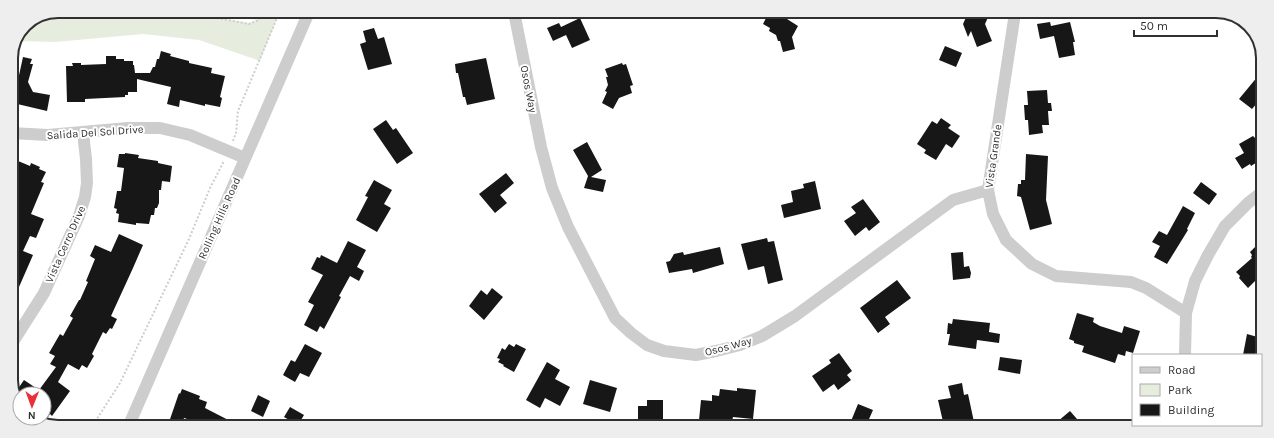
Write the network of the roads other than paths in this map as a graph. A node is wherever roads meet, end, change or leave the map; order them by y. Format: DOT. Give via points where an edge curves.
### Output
graph roads {
  1 [pos="307,18"];
  2 [pos="515,18"];
  3 [pos="1014,18"];
  4 [pos="18,133"];
  5 [pos="83,133"];
  6 [pos="245,158"];
  7 [pos="988,190"];
  8 [pos="1256,197"];
  9 [pos="1186,313"];
  10 [pos="18,334"];
  11 [pos="1185,354"];
  12 [pos="130,420"];
  1 -- 6 [label="street, Rolling Hills Road"];
  2 -- 7 [label="street, Osos Way" via="541,147 552,188 568,227 615,318 647,344 664,351 703,354 740,345 762,336 795,316 953,200"];
  3 -- 7 [label="street, Vista Grande"];
  4 -- 5 [label="street, Salida Del Sol Drive"];
  5 -- 6 [label="street, Salida Del Sol Drive" via="128,128 160,128 190,134"];
  5 -- 10 [label="street, Vista Cerro Drive" via="87,183 79,216 44,293"];
  6 -- 12 [label="street, Rolling Hills Road"];
  7 -- 9 [label="street, Vista Grande" via="993,214 1006,240 1032,264 1056,276 1131,282 1146,288"];
  8 -- 9 [label="street" via="1225,226 1195,281"];
  9 -- 11 [label="street"];
}
